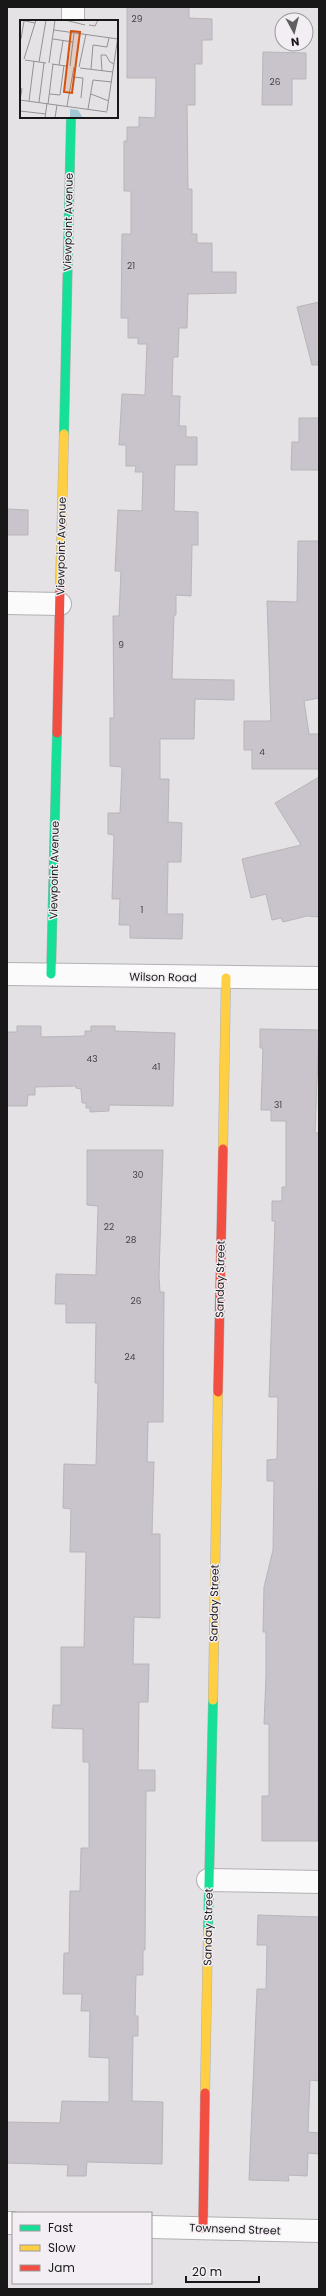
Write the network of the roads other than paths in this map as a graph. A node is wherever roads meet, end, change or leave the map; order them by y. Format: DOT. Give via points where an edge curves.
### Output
graph roads {
  1 [pos="73,7"];
  2 [pos="73,20"];
  3 [pos="71,118"];
  4 [pos="7,603"];
  5 [pos="60,604"];
  6 [pos="7,974"];
  7 [pos="51,974"];
  8 [pos="226,978"];
  9 [pos="319,978"];
  10 [pos="208,1880"];
  11 [pos="319,1882"];
  12 [pos="152,2226"];
  13 [pos="203,2228"];
  14 [pos="319,2231"];
  1 -- 2 [label="street"];
  3 -- 5 [label="street, Viewpoint Avenue"];
  4 -- 5 [label="street"];
  5 -- 7 [label="street, Viewpoint Avenue"];
  6 -- 7 [label="street, Wilson Road"];
  7 -- 8 [label="street, Wilson Road"];
  8 -- 9 [label="street, Wilson Road"];
  8 -- 10 [label="street, Sanday Street"];
  10 -- 11 [label="street"];
  10 -- 13 [label="street, Sanday Street"];
  12 -- 13 [label="street, Townsend Street"];
  13 -- 14 [label="street, Townsend Street"];
}
